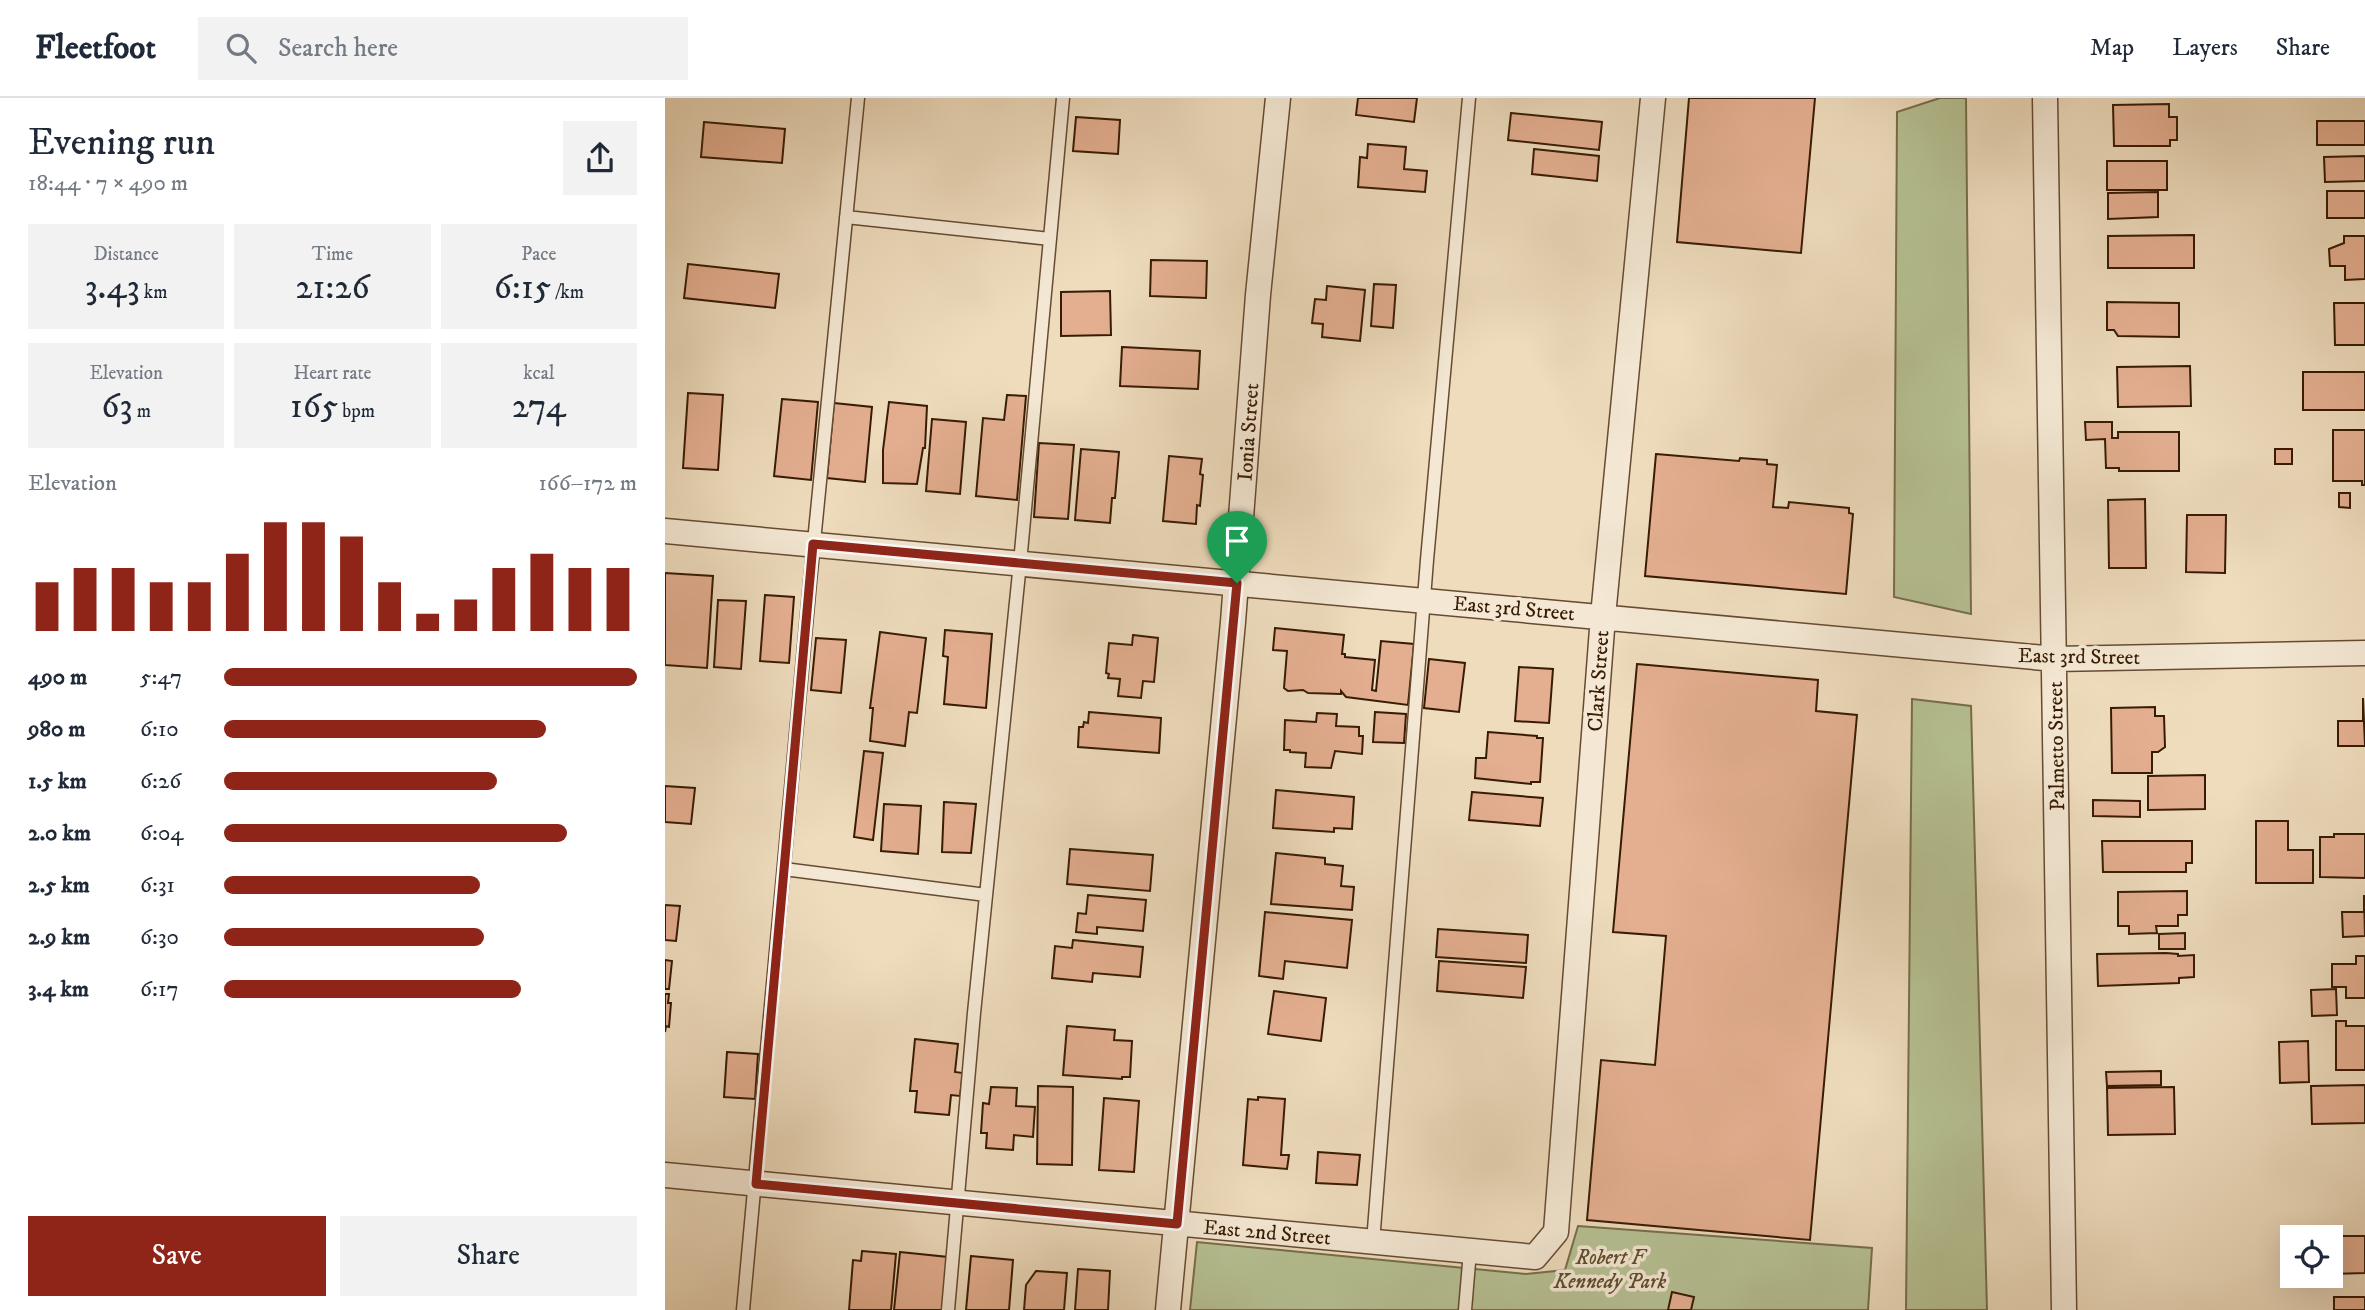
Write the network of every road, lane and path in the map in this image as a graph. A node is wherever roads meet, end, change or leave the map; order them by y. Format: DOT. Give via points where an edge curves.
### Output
graph roads {
  1 [pos="858,98"];
  2 [pos="1063,98"];
  3 [pos="1278,98"];
  4 [pos="1469,98"];
  5 [pos="1653,98"];
  6 [pos="2045,98"];
  7 [pos="846,216"];
  8 [pos="1050,239"];
  9 [pos="665,531"];
  10 [pos="813,544"];
  11 [pos="1020,563"];
  12 [pos="1237,583"];
  13 [pos="1424,600"];
  14 [pos="1603,616"];
  15 [pos="2365,653"];
  16 [pos="2055,659"];
  17 [pos="784,869"];
  18 [pos="986,895"];
  19 [pos="665,1175"];
  20 [pos="756,1184"];
  21 [pos="958,1203"];
  22 [pos="1177,1224"];
  23 [pos="1373,1242"];
  24 [pos="1471,1251"];
  25 [pos="1535,1257"];
  26 [pos="743,1310"];
  27 [pos="948,1310"];
  28 [pos="1168,1310"];
  29 [pos="1465,1310"];
  30 [pos="2064,1310"];
  1 -- 7 [label="lane"];
  2 -- 8 [label="lane"];
  3 -- 12 [label="street, Ionia Street"];
  4 -- 13 [label="lane"];
  5 -- 14 [label="street, Clark Street"];
  6 -- 16 [label="street, Palmetto Street"];
  7 -- 8 [label="lane"];
  7 -- 10 [label="lane"];
  8 -- 11 [label="lane"];
  9 -- 10 [label="street, East 3rd Street"];
  10 -- 11 [label="street, East 3rd Street"];
  10 -- 17 [label="lane"];
  11 -- 12 [label="street, East 3rd Street"];
  11 -- 18 [label="lane"];
  12 -- 13 [label="street, East 3rd Street"];
  12 -- 22 [label="street, Ionia Street"];
  13 -- 14 [label="street, East 3rd Street"];
  13 -- 23 [label="lane"];
  14 -- 16 [label="street, East 3rd Street"];
  14 -- 25 [label="street, Clark Street" via="1556,1232"];
  15 -- 16 [label="street, East 3rd Street"];
  16 -- 30 [label="street, Palmetto Street"];
  17 -- 18 [label="lane"];
  17 -- 20 [label="lane"];
  18 -- 21 [label="lane"];
  19 -- 20 [label="street, East 2nd Street"];
  20 -- 21 [label="street, East 2nd Street"];
  20 -- 26 [label="lane"];
  21 -- 22 [label="street, East 2nd Street"];
  21 -- 27 [label="lane"];
  22 -- 23 [label="street, East 2nd Street"];
  22 -- 28 [label="street, Ionia Street"];
  23 -- 24 [label="street, East 2nd Street"];
  24 -- 25 [label="street, East 2nd Street"];
  24 -- 29 [label="lane"];
}
